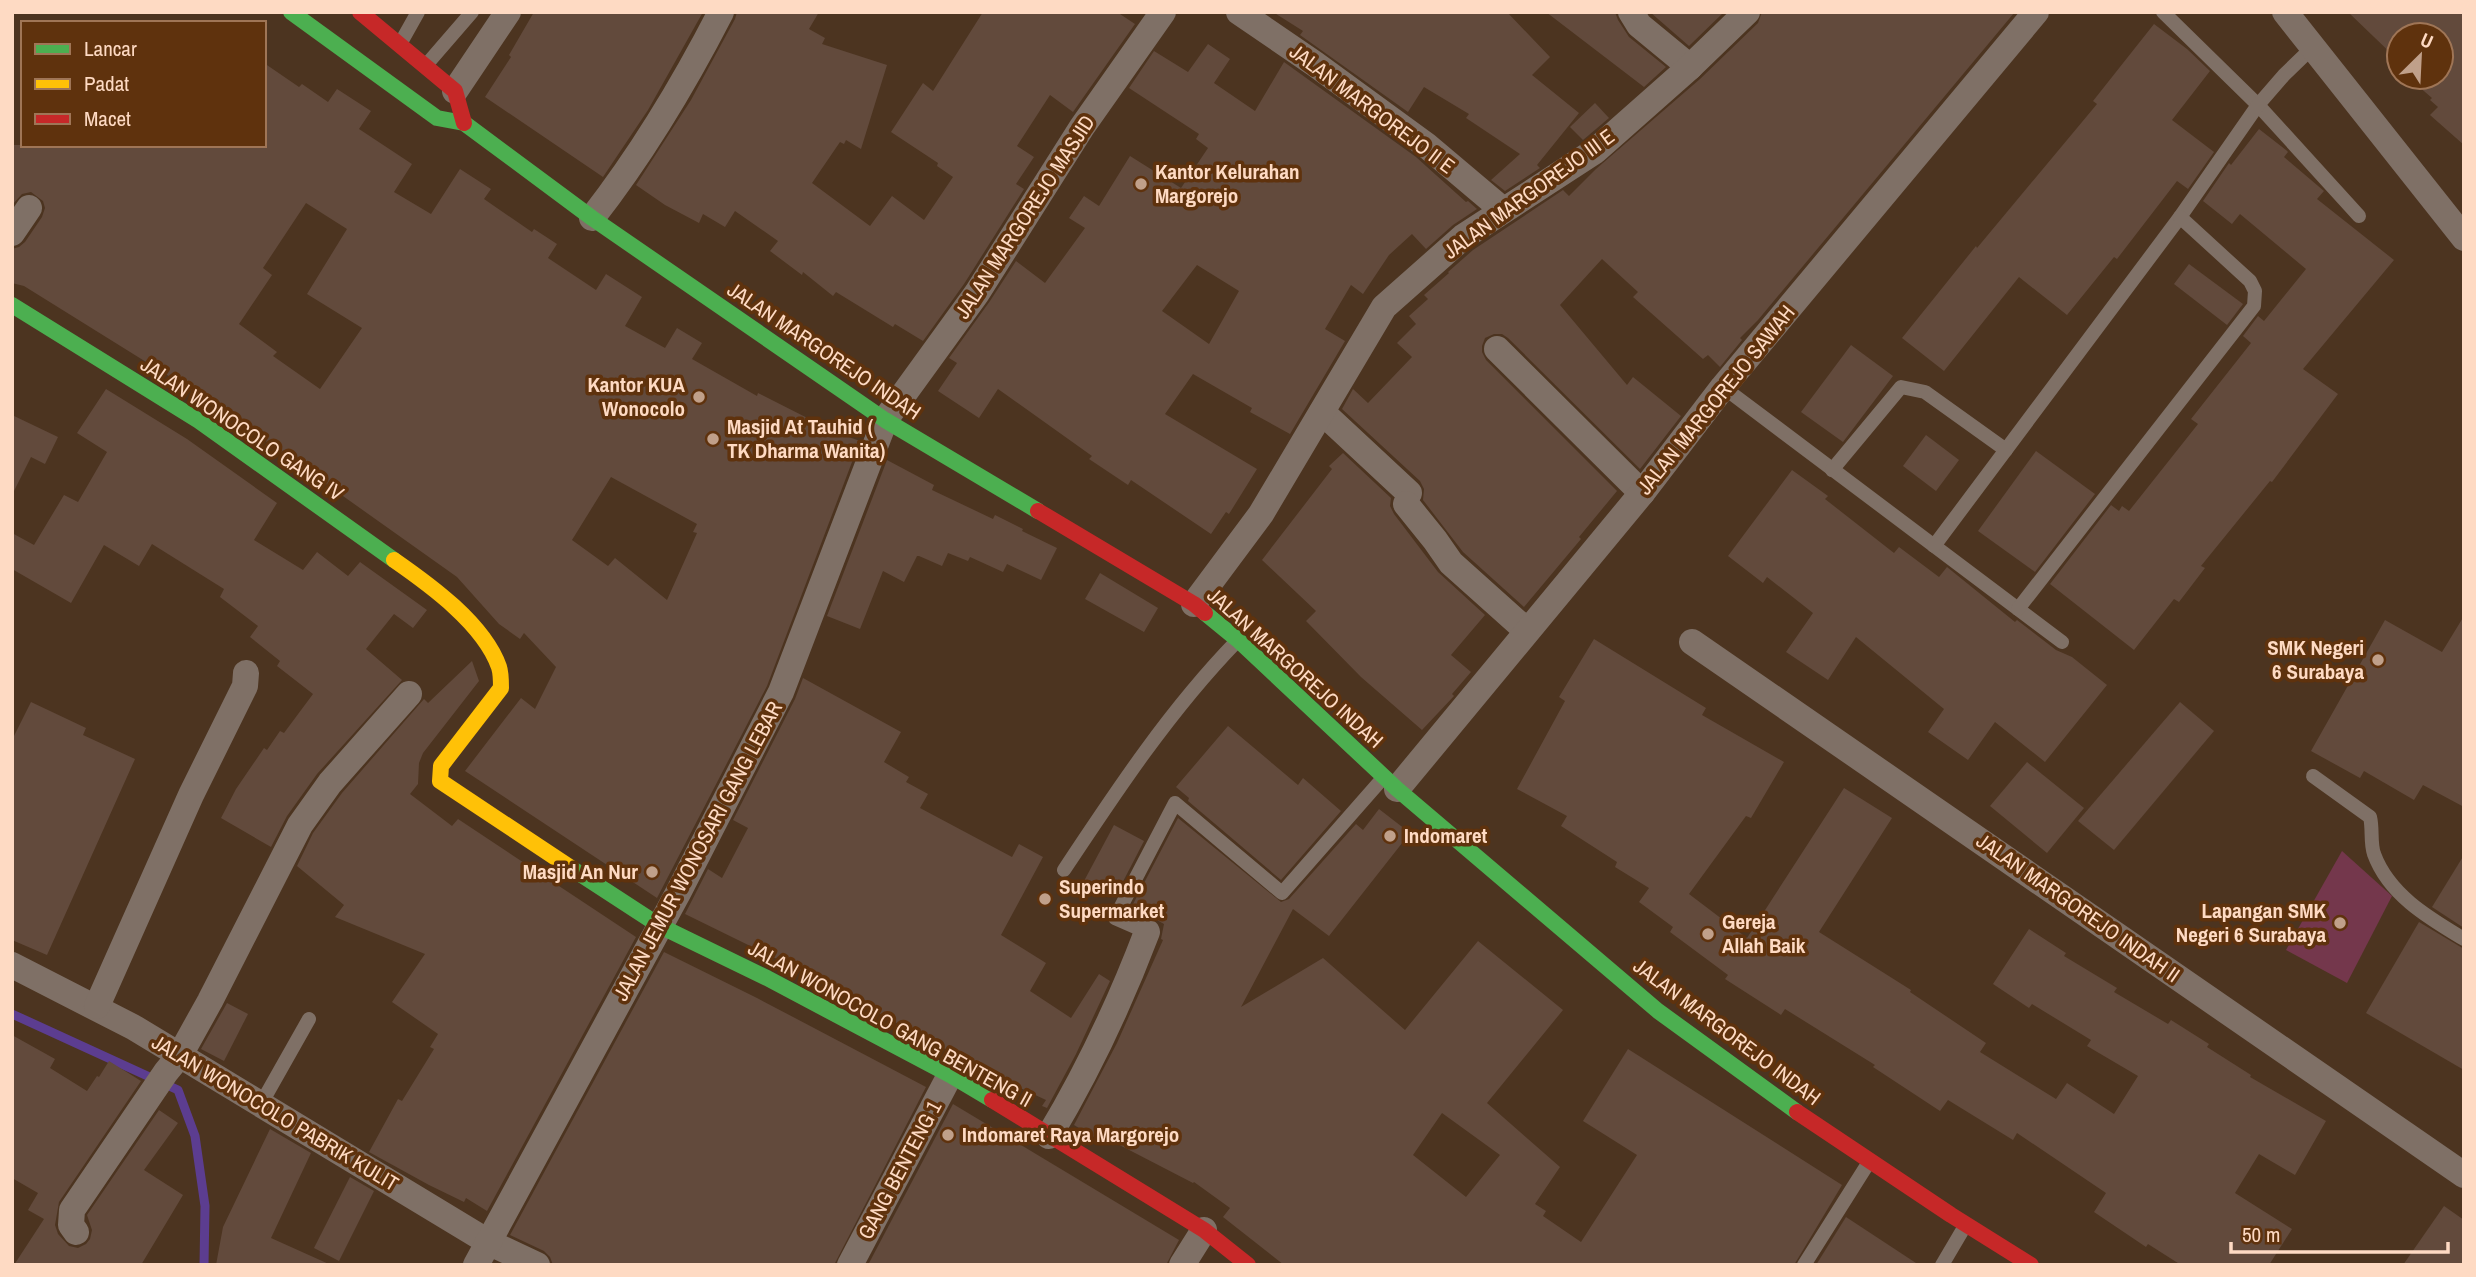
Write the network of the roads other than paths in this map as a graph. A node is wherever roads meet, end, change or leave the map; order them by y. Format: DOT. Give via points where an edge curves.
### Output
graph roads {
  1 [pos="291,12"];
  2 [pos="360,12"];
  3 [pos="418,12"];
  4 [pos="472,12"];
  5 [pos="508,12"];
  6 [pos="721,12"];
  7 [pos="1239,12"];
  8 [pos="1631,12"];
  9 [pos="1747,12"];
  10 [pos="2036,12"];
  11 [pos="2164,12"];
  12 [pos="2285,12"];
  13 [pos="1158,14"];
  14 [pos="400,44"];
  15 [pos="2314,46"];
  16 [pos="426,66"];
  17 [pos="1690,67"];
  18 [pos="455,91"];
  19 [pos="2258,105"];
  20 [pos="464,123"];
  21 [pos="29,208"];
  22 [pos="1503,210"];
  23 [pos="2359,216"];
  24 [pos="2180,217"];
  25 [pos="592,218"];
  26 [pos="12,233"];
  27 [pos="2464,238"];
  28 [pos="12,305"];
  29 [pos="1497,349"];
  30 [pos="1723,387"];
  31 [pos="1322,412"];
  32 [pos="885,420"];
  33 [pos="2006,450"];
  34 [pos="1832,470"];
  35 [pos="1642,493"];
  36 [pos="1934,546"];
  37 [pos="1194,604"];
  38 [pos="2018,610"];
  39 [pos="1527,631"];
  40 [pos="1237,640"];
  41 [pos="1692,642"];
  42 [pos="2062,642"];
  43 [pos="246,673"];
  44 [pos="409,694"];
  45 [pos="2313,776"];
  46 [pos="1390,783"];
  47 [pos="1065,870"];
  48 [pos="660,926"];
  49 [pos="1147,932"];
  50 [pos="2464,939"];
  51 [pos="12,965"];
  52 [pos="97,1006"];
  53 [pos="309,1019"];
  54 [pos="173,1063"];
  55 [pos="950,1075"];
  56 [pos="261,1104"];
  57 [pos="1049,1136"];
  58 [pos="1869,1160"];
  59 [pos="2464,1175"];
  60 [pos="1966,1224"];
  61 [pos="1204,1230"];
  62 [pos="76,1231"];
  63 [pos="490,1242"];
  64 [pos="476,1265"];
  65 [pos="537,1265"];
  66 [pos="850,1265"];
  67 [pos="1182,1265"];
  68 [pos="1248,1265"];
  69 [pos="1804,1265"];
  70 [pos="1942,1265"];
  71 [pos="2031,1265"];
  1 -- 20 [label="main road, JALAN MARGOREJO INDAH" via="437,118"];
  2 -- 14 [label="main road"];
  3 -- 14 [label="lane"];
  4 -- 16 [label="lane"];
  5 -- 18 [label="street"];
  6 -- 25 [label="street" via="661,118"];
  7 -- 22 [label="street, JALAN MARGOREJO II E" via="1426,145"];
  8 -- 17 [label="street" via="1639,25"];
  9 -- 17 [label="street, JALAN MARGOREJO III E"];
  10 -- 30 [label="street, JALAN MARGOREJO SAWAH"];
  11 -- 19 [label="lane"];
  12 -- 15 [label="street"];
  13 -- 32 [label="street, JALAN MARGOREJO MASJID" via="977,293"];
  14 -- 16 [label="main road"];
  15 -- 19 [label="lane"];
  15 -- 27 [label="street"];
  16 -- 18 [label="main road"];
  17 -- 22 [label="street, JALAN MARGOREJO III E" via="1594,152"];
  18 -- 20 [label="main road"];
  19 -- 23 [label="lane"];
  19 -- 24 [label="lane"];
  20 -- 25 [label="main road, JALAN MARGOREJO INDAH"];
  21 -- 26 [label="street"];
  22 -- 31 [label="street, JALAN MARGOREJO III E" via="1463,237 1384,306"];
  24 -- 33 [label="lane"];
  24 -- 38 [label="lane" via="2250,281 2254,306"];
  25 -- 32 [label="main road, JALAN MARGOREJO INDAH"];
  28 -- 48 [label="main road, JALAN WONOCOLO GANG IV" via="199,421 443,595 490,647 500,670 501,688 442,766 440,781"];
  29 -- 35 [label="street"];
  30 -- 34 [label="lane"];
  30 -- 35 [label="street, JALAN MARGOREJO SAWAH"];
  31 -- 37 [label="street, JALAN MARGOREJO III E" via="1262,514"];
  31 -- 39 [label="street" via="1407,499 1451,564"];
  32 -- 37 [label="main road, JALAN MARGOREJO INDAH"];
  32 -- 48 [label="street, JALAN JEMUR WONOSARI GANG LEBAR" via="781,692"];
  33 -- 34 [label="lane" via="1926,392 1901,387"];
  33 -- 36 [label="lane"];
  34 -- 36 [label="lane"];
  35 -- 39 [label="street, JALAN MARGOREJO SAWAH"];
  36 -- 38 [label="lane"];
  37 -- 40 [label="main road, JALAN MARGOREJO INDAH"];
  38 -- 42 [label="lane"];
  39 -- 46 [label="street, JALAN MARGOREJO SAWAH"];
  40 -- 46 [label="main road, JALAN MARGOREJO INDAH"];
  40 -- 47 [label="lane" via="1124,779"];
  41 -- 59 [label="street, JALAN MARGOREJO INDAH II"];
  43 -- 52 [label="street" via="245,686"];
  44 -- 54 [label="street" via="330,783 300,825"];
  45 -- 50 [label="lane" via="2370,817 2374,853 2401,896"];
  46 -- 49 [label="lane" via="1282,893 1175,803 1115,918"];
  46 -- 58 [label="main road, JALAN MARGOREJO INDAH" via="1658,1011"];
  48 -- 55 [label="main road, JALAN WONOCOLO GANG BENTENG II"];
  48 -- 63 [label="street, JALAN JEMUR WONOSARI GANG LEBAR"];
  49 -- 57 [label="street" via="1124,992"];
  51 -- 52 [label="street, JALAN WONOCOLO PABRIK KULIT"];
  52 -- 54 [label="street, JALAN WONOCOLO PABRIK KULIT"];
  53 -- 56 [label="lane"];
  54 -- 56 [label="street, JALAN WONOCOLO PABRIK KULIT"];
  54 -- 62 [label="street" via="78,1200 71,1218"];
  55 -- 57 [label="main road, JALAN WONOCOLO GANG BENTENG II"];
  55 -- 66 [label="street, GANG BENTENG 1"];
  56 -- 63 [label="street, JALAN WONOCOLO PABRIK KULIT"];
  57 -- 61 [label="main road, JALAN WONOCOLO GANG BENTENG II"];
  58 -- 60 [label="main road, JALAN MARGOREJO INDAH"];
  58 -- 69 [label="lane"];
  60 -- 70 [label="lane"];
  60 -- 71 [label="main road, JALAN MARGOREJO INDAH"];
  61 -- 67 [label="street"];
  61 -- 68 [label="main road, JALAN WONOCOLO GANG BENTENG II"];
  63 -- 64 [label="street, JALAN JEMUR WONOSARI GANG LEBAR"];
  63 -- 65 [label="street, JALAN WONOCOLO PABRIK KULIT"];
}
